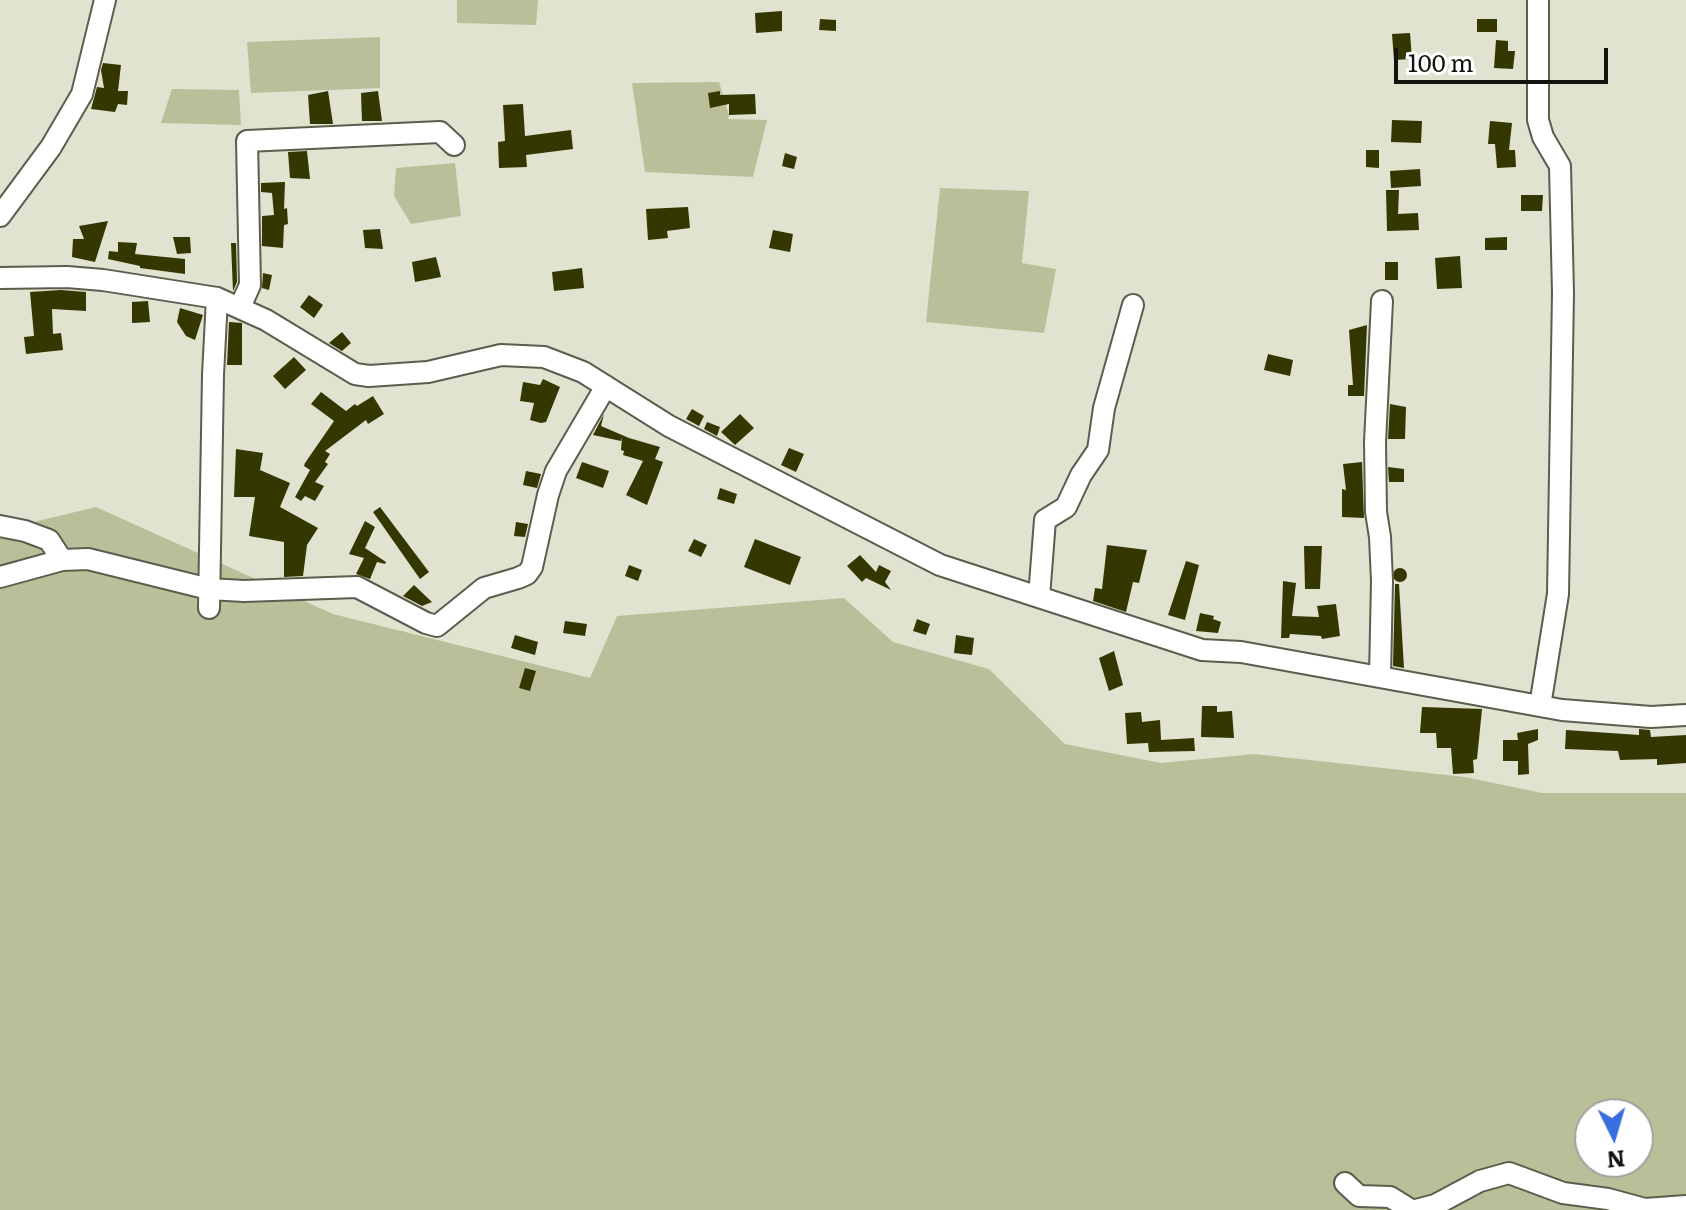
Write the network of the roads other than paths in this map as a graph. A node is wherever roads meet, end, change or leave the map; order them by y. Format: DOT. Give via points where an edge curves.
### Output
graph roads {
  1 [pos="105,0"];
  2 [pos="1538,0"];
  3 [pos="454,145"];
  4 [pos="0,216"];
  5 [pos="0,278"];
  6 [pos="217,298"];
  7 [pos="1382,301"];
  8 [pos="1133,305"];
  9 [pos="240,307"];
  10 [pos="606,386"];
  11 [pos="0,526"];
  12 [pos="62,560"];
  13 [pos="0,577"];
  14 [pos="1039,597"];
  15 [pos="209,598"];
  16 [pos="1380,677"];
  17 [pos="1540,706"];
  18 [pos="1686,715"];
  19 [pos="1345,1183"];
  20 [pos="1686,1206"];
  21 [pos="1413,1210"];
  1 -- 4 [label="street" via="82,94"];
  2 -- 17 [label="street" via="1538,120 1560,166 1563,293 1558,594"];
  3 -- 9 [label="street" via="440,132 247,141 250,285"];
  5 -- 6 [label="street" via="103,280"];
  6 -- 9 [label="street"];
  6 -- 15 [label="street"];
  7 -- 16 [label="street" via="1375,442 1382,581"];
  8 -- 14 [label="street" via="1104,408 1098,450 1066,507 1045,520"];
  9 -- 10 [label="street" via="355,374 400,375 501,355 530,356 583,372"];
  10 -- 14 [label="street" via="669,426 940,565"];
  10 -- 15 [label="street" via="556,471 532,567 518,578 484,588 437,626 357,587 244,591"];
  11 -- 12 [label="street" via="49,540"];
  12 -- 13 [label="street"];
  12 -- 15 [label="street" via="88,559"];
  14 -- 16 [label="street" via="1202,650"];
  16 -- 17 [label="street"];
  17 -- 18 [label="street" via="1651,717"];
  19 -- 21 [label="street" via="1359,1196 1390,1197"];
  20 -- 21 [label="street" via="1645,1209 1563,1193 1509,1173"];
}
